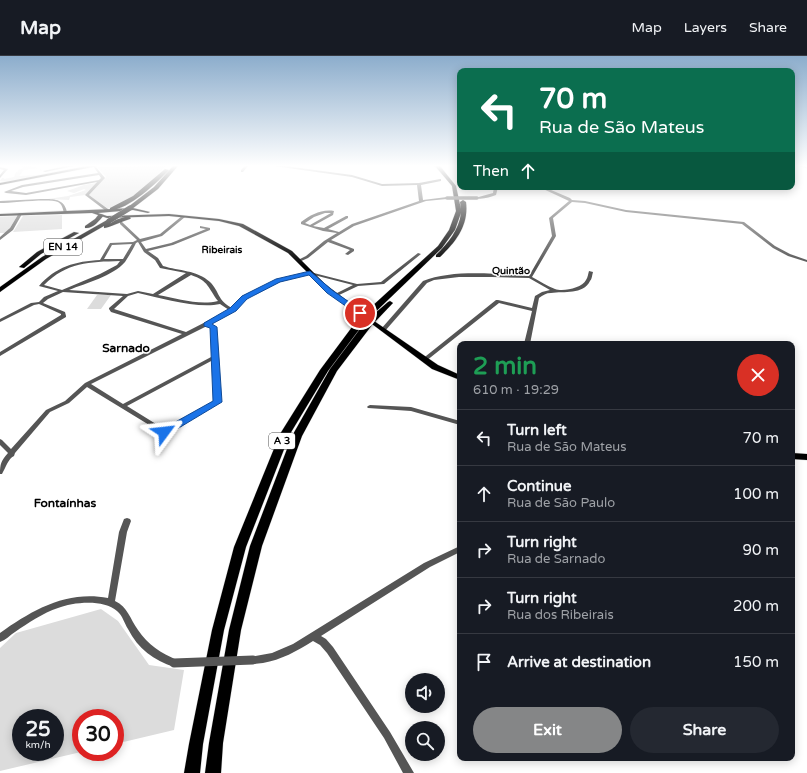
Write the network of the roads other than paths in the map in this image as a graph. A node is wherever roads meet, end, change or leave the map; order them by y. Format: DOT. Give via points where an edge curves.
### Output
graph roads {
  1 [pos="91,199"];
  2 [pos="130,199"];
  3 [pos="138,199"];
  4 [pos="147,199"];
  5 [pos="435,199"];
  6 [pos="457,199"];
  7 [pos="463,199"];
  8 [pos="29,200"];
  9 [pos="422,201"];
  10 [pos="571,201"];
  11 [pos="0,202"];
  12 [pos="139,210"];
  13 [pos="65,212"];
  14 [pos="20,214"];
  15 [pos="106,214"];
  16 [pos="168,215"];
  17 [pos="0,216"];
  18 [pos="135,216"];
  19 [pos="183,217"];
  20 [pos="347,217"];
  21 [pos="128,218"];
  22 [pos="121,223"];
  23 [pos="310,226"];
  24 [pos="201,227"];
  25 [pos="324,230"];
  26 [pos="340,233"];
  27 [pos="0,239"];
  28 [pos="328,240"];
  29 [pos="136,242"];
  30 [pos="145,251"];
  31 [pos="346,254"];
  32 [pos="419,254"];
  33 [pos="124,260"];
  34 [pos="807,260"];
  35 [pos="101,261"];
  36 [pos="299,261"];
  37 [pos="591,272"];
  38 [pos="190,273"];
  39 [pos="310,273"];
  40 [pos="18,276"];
  41 [pos="530,276"];
  42 [pos="0,283"];
  43 [pos="358,285"];
  44 [pos="0,290"];
  45 [pos="62,291"];
  46 [pos="554,291"];
  47 [pos="128,295"];
  48 [pos="154,295"];
  49 [pos="335,296"];
  50 [pos="220,302"];
  51 [pos="40,303"];
  52 [pos="233,310"];
  53 [pos="534,310"];
  54 [pos="360,313"];
  55 [pos="0,322"];
  56 [pos="374,323"];
  57 [pos="206,324"];
  58 [pos="383,330"];
  59 [pos="186,334"];
  60 [pos="528,341"];
  61 [pos="0,354"];
  62 [pos="216,357"];
  63 [pos="424,360"];
  64 [pos="457,377"];
  65 [pos="87,384"];
  66 [pos="123,406"];
  67 [pos="370,407"];
  68 [pos="457,422"];
  69 [pos="0,441"];
  70 [pos="12,454"];
  71 [pos="795,456"];
  72 [pos="807,457"];
  73 [pos="0,472"];
  74 [pos="127,521"];
  75 [pos="457,550"];
  76 [pos="111,602"];
  77 [pos="314,637"];
  78 [pos="0,638"];
  79 [pos="192,773"];
  80 [pos="213,773"];
  81 [pos="409,773"];
  1 -- 15 [label="street"];
  2 -- 15 [label="highway"];
  3 -- 15 [label="highway, EN 14, bridge" via="128,208"];
  4 -- 12 [label="highway"];
  5 -- 9 [label="street, bridge"];
  6 -- 79 [label="highway, A 3" via="459,211 452,230 440,247 361,321 324,370 285,434 240,547 218,630"];
  7 -- 80 [label="highway, A 3" via="465,211 460,230 447,248 368,323 333,371 296,436 256,546 235,630"];
  8 -- 11 [label="street"];
  8 -- 13 [label="street" via="60,202"];
  9 -- 26 [label="street" via="359,223"];
  10 -- 34 [label="street" via="626,211 743,223 774,247"];
  10 -- 41 [label="street" via="551,218 554,236"];
  12 -- 15 [label="main road"];
  12 -- 16 [label="main road"];
  12 -- 18 [label="main road" via="140,213"];
  13 -- 14 [label="main road"];
  13 -- 15 [label="main road"];
  14 -- 17 [label="main road"];
  14 -- 27 [label="street" via="12,229"];
  15 -- 21 [label="main road" via="107,217"];
  15 -- 40 [label="highway, EN 14"];
  15 -- 42 [label="highway, EN 14"];
  16 -- 18 [label="main road"];
  16 -- 19 [label="main road"];
  18 -- 21 [label="main road"];
  19 -- 29 [label="street" via="161,235"];
  19 -- 36 [label="main road" via="241,224 288,251"];
  20 -- 25 [label="street"];
  21 -- 40 [label="highway" via="116,221"];
  22 -- 29 [label="street"];
  23 -- 23 [label="street" via="302,223 323,212 333,212"];
  23 -- 25 [label="street"];
  24 -- 30 [label="street" via="209,229 172,244"];
  25 -- 26 [label="street"];
  26 -- 28 [label="street"];
  28 -- 31 [label="street" via="353,250"];
  28 -- 36 [label="street"];
  29 -- 30 [label="street"];
  29 -- 33 [label="street"];
  29 -- 35 [label="street" via="112,244"];
  30 -- 38 [label="street" via="157,259 161,267"];
  32 -- 43 [label="street" via="382,283"];
  33 -- 35 [label="street"];
  33 -- 45 [label="street" via="102,275"];
  35 -- 45 [label="street" via="72,264 41,286"];
  36 -- 39 [label="main road"];
  37 -- 46 [label="street" via="585,284 579,288"];
  38 -- 48 [label="street"];
  38 -- 50 [label="street" via="210,284"];
  39 -- 43 [label="street"];
  39 -- 49 [label="main road"];
  39 -- 52 [label="street" via="278,281 244,297"];
  40 -- 44 [label="highway, EN 14"];
  41 -- 46 [label="street"];
  41 -- 58 [label="street" via="431,278"];
  43 -- 49 [label="street"];
  45 -- 47 [label="street"];
  45 -- 51 [label="street"];
  46 -- 53 [label="street" via="537,297"];
  47 -- 48 [label="street" via="138,292"];
  47 -- 59 [label="street" via="111,309"];
  48 -- 50 [label="street" via="194,303"];
  49 -- 54 [label="main road"];
  50 -- 52 [label="street"];
  51 -- 55 [label="street" via="33,304"];
  51 -- 61 [label="street" via="62,311 64,316"];
  52 -- 57 [label="street"];
  53 -- 60 [label="street"];
  53 -- 63 [label="street" via="498,301"];
  56 -- 58 [label="main road"];
  57 -- 59 [label="street"];
  57 -- 62 [label="street" via="214,327"];
  58 -- 63 [label="main road"];
  59 -- 65 [label="street"];
  62 -- 66 [label="street"];
  62 -- 66 [label="street" via="217,402 164,432"];
  63 -- 64 [label="main road"];
  65 -- 66 [label="street"];
  65 -- 70 [label="street" via="67,402 48,412"];
  67 -- 68 [label="street" via="411,409"];
  69 -- 70 [label="street"];
  70 -- 73 [label="street"];
  71 -- 72 [label="main road"];
  74 -- 76 [label="street"];
  75 -- 77 [label="street" via="384,591"];
  76 -- 77 [label="street, bridge" via="126,614 138,638 151,653 174,664 273,657"];
  76 -- 78 [label="street" via="88,600 58,604"];
  77 -- 81 [label="street" via="330,650"];
}
